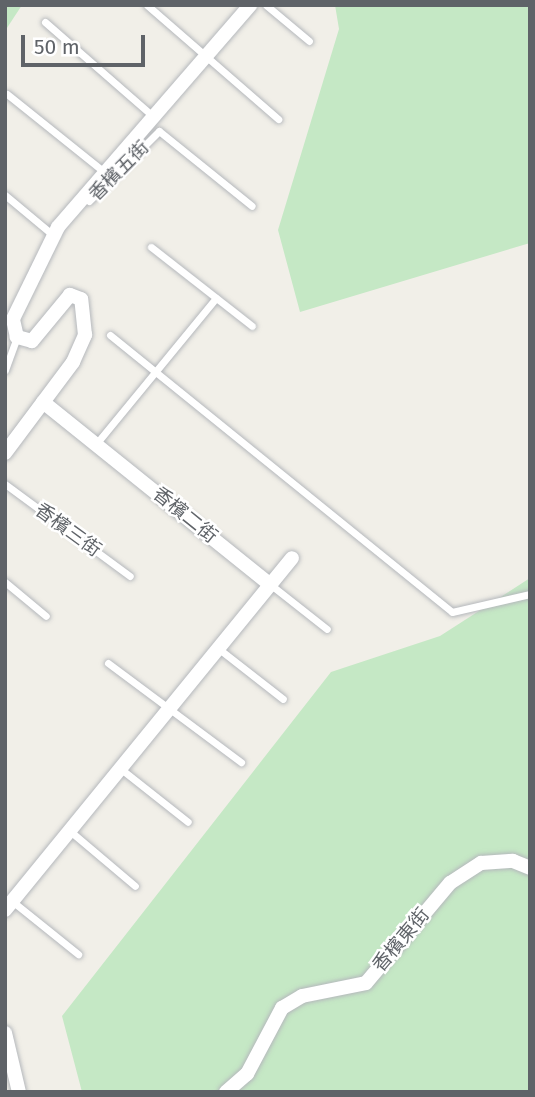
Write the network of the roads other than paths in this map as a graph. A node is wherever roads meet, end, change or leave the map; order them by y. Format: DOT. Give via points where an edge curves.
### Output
graph roads {
  1 [pos="146,5"];
  2 [pos="250,5"];
  3 [pos="266,5"];
  4 [pos="45,22"];
  5 [pos="309,41"];
  6 [pos="206,56"];
  7 [pos="7,94"];
  8 [pos="154,117"];
  9 [pos="278,119"];
  10 [pos="103,171"];
  11 [pos="5,195"];
  12 [pos="252,206"];
  13 [pos="54,236"];
  14 [pos="151,247"];
  15 [pos="216,298"];
  16 [pos="9,316"];
  17 [pos="252,326"];
  18 [pos="110,335"];
  19 [pos="17,337"];
  20 [pos="5,370"];
  21 [pos="156,372"];
  22 [pos="43,402"];
  23 [pos="96,444"];
  24 [pos="5,453"];
  25 [pos="5,484"];
  26 [pos="292,558"];
  27 [pos="130,576"];
  28 [pos="5,582"];
  29 [pos="271,585"];
  30 [pos="530,594"];
  31 [pos="46,616"];
  32 [pos="327,629"];
  33 [pos="219,649"];
  34 [pos="108,663"];
  35 [pos="283,699"];
  36 [pos="171,708"];
  37 [pos="241,762"];
  38 [pos="121,769"];
  39 [pos="188,822"];
  40 [pos="70,831"];
  41 [pos="530,868"];
  42 [pos="135,886"];
  43 [pos="9,906"];
  44 [pos="78,954"];
  45 [pos="5,1033"];
  46 [pos="19,1092"];
  47 [pos="226,1092"];
  1 -- 6 [label="lane"];
  2 -- 6 [label="street, 香檳五街"];
  3 -- 5 [label="lane"];
  4 -- 8 [label="lane, 香檳五街"];
  6 -- 8 [label="street, 香檳五街"];
  6 -- 9 [label="lane"];
  7 -- 10 [label="lane, 香檳五街"];
  8 -- 10 [label="street, 香檳五街"];
  10 -- 13 [label="street, 香檳五街"];
  11 -- 13 [label="lane"];
  12 -- 13 [label="lane, 香檳五街" via="159,131"];
  13 -- 16 [label="street, 香檳五街"];
  14 -- 15 [label="lane"];
  15 -- 17 [label="lane"];
  15 -- 21 [label="lane"];
  16 -- 19 [label="street, 香檳五街"];
  18 -- 21 [label="lane"];
  19 -- 20 [label="lane"];
  19 -- 22 [label="street" via="32,341 70,295 81,299 85,335 73,362"];
  21 -- 23 [label="lane"];
  21 -- 30 [label="lane" via="452,612"];
  22 -- 23 [label="street, 香檳二街"];
  22 -- 24 [label="street"];
  23 -- 29 [label="street, 香檳二街"];
  25 -- 27 [label="lane, 香檳三街"];
  26 -- 29 [label="street"];
  28 -- 31 [label="lane"];
  29 -- 32 [label="lane, 香檳二街"];
  29 -- 33 [label="street"];
  33 -- 35 [label="lane"];
  33 -- 36 [label="street"];
  34 -- 36 [label="lane"];
  36 -- 37 [label="lane"];
  36 -- 38 [label="street"];
  38 -- 39 [label="lane"];
  38 -- 40 [label="street"];
  40 -- 42 [label="lane"];
  40 -- 43 [label="street"];
  41 -- 47 [label="street, 香檳東街" via="513,860 481,863 450,883 366,983 302,996 282,1008 247,1074"];
  43 -- 44 [label="lane"];
  45 -- 46 [label="street"];
}
